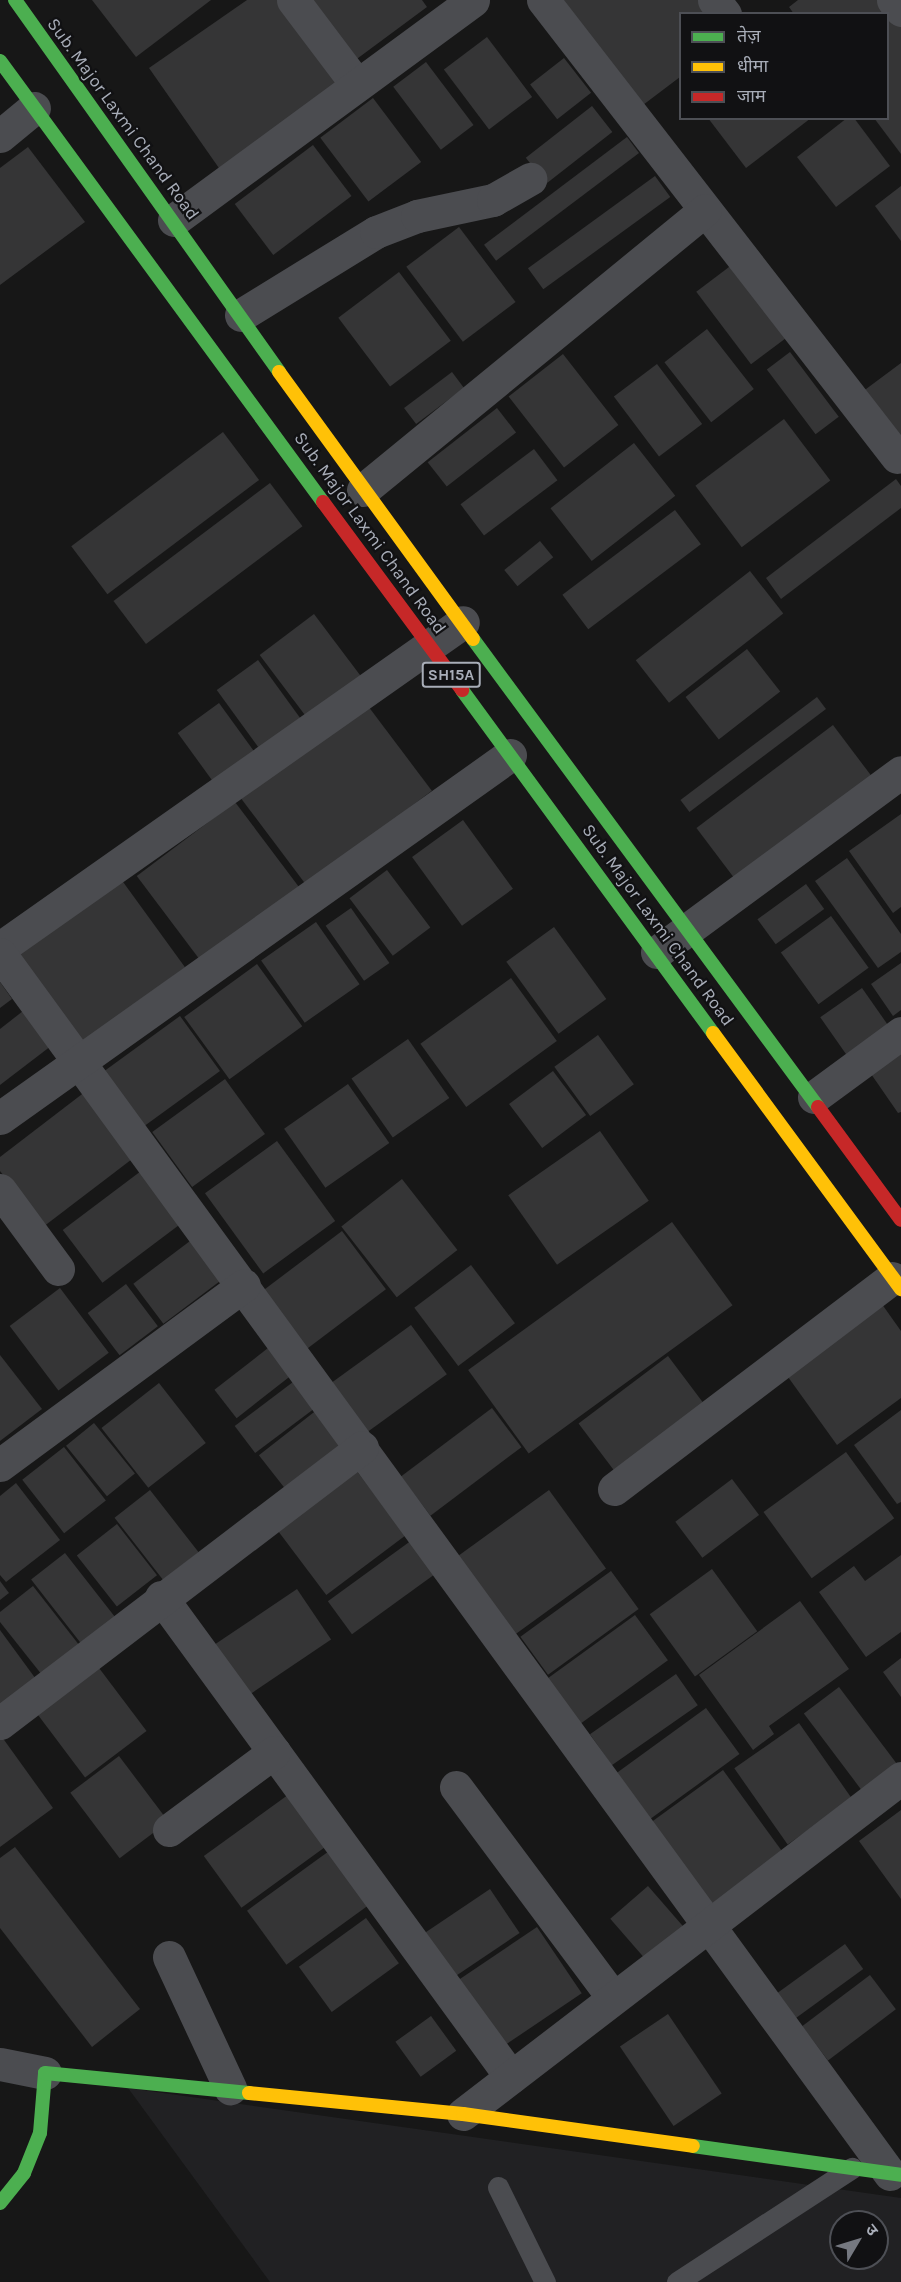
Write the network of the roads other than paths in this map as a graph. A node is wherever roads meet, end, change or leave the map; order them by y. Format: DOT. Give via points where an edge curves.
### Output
graph roads {
  1 [pos="15,0"];
  2 [pos="292,0"];
  3 [pos="472,0"];
  4 [pos="543,0"];
  5 [pos="714,0"];
  6 [pos="893,0"];
  7 [pos="438,10"];
  8 [pos="901,10"];
  9 [pos="723,12"];
  10 [pos="0,62"];
  11 [pos="357,85"];
  12 [pos="34,108"];
  13 [pos="0,136"];
  14 [pos="530,178"];
  15 [pos="705,210"];
  16 [pos="174,220"];
  17 [pos="241,315"];
  18 [pos="897,457"];
  19 [pos="363,490"];
  20 [pos="463,622"];
  21 [pos="430,646"];
  22 [pos="510,755"];
  23 [pos="901,772"];
  24 [pos="688,929"];
  25 [pos="0,948"];
  26 [pos="657,952"];
  27 [pos="0,954"];
  28 [pos="901,1033"];
  29 [pos="79,1060"];
  30 [pos="814,1097"];
  31 [pos="0,1118"];
  32 [pos="0,1190"];
  33 [pos="901,1220"];
  34 [pos="58,1269"];
  35 [pos="897,1284"];
  36 [pos="244,1285"];
  37 [pos="362,1447"];
  38 [pos="0,1465"];
  39 [pos="614,1489"];
  40 [pos="161,1597"];
  41 [pos="0,1723"];
  42 [pos="274,1752"];
  43 [pos="901,1778"];
  44 [pos="456,1787"];
  45 [pos="169,1830"];
  46 [pos="708,1926"];
  47 [pos="169,1957"];
  48 [pos="614,1998"];
  49 [pos="0,2064"];
  50 [pos="45,2073"];
  51 [pos="511,2077"];
  52 [pos="230,2088"];
  53 [pos="463,2114"];
  54 [pos="852,2168"];
  55 [pos="896,2175"];
  56 [pos="498,2187"];
  57 [pos="0,2204"];
  58 [pos="545,2282"];
  59 [pos="677,2282"];
  1 -- 16 [label="main road, Sub. Major Laxmi Chand Road / SH15A"];
  2 -- 11 [label="street"];
  3 -- 7 [label="street"];
  4 -- 15 [label="street"];
  5 -- 9 [label="street"];
  6 -- 8 [label="street"];
  7 -- 11 [label="street"];
  10 -- 12 [label="main road, Sub. Major Laxmi Chand Road / SH15A"];
  11 -- 16 [label="street"];
  12 -- 13 [label="street"];
  12 -- 21 [label="main road, Sub. Major Laxmi Chand Road / SH15A"];
  14 -- 17 [label="street" via="493,200 417,216 376,232"];
  15 -- 18 [label="street"];
  15 -- 19 [label="street"];
  16 -- 17 [label="main road, Sub. Major Laxmi Chand Road / SH15A"];
  17 -- 19 [label="main road, Sub. Major Laxmi Chand Road / SH15A"];
  19 -- 20 [label="main road, Sub. Major Laxmi Chand Road / SH15A"];
  20 -- 21 [label="street"];
  20 -- 24 [label="main road, Sub. Major Laxmi Chand Road / SH15A"];
  21 -- 22 [label="main road, Sub. Major Laxmi Chand Road / SH15A"];
  21 -- 25 [label="street"];
  22 -- 26 [label="main road, Sub. Major Laxmi Chand Road / SH15A"];
  22 -- 29 [label="street"];
  23 -- 24 [label="street"];
  24 -- 26 [label="street"];
  24 -- 30 [label="main road, Sub. Major Laxmi Chand Road / SH15A"];
  26 -- 35 [label="main road, Sub. Major Laxmi Chand Road / SH15A"];
  27 -- 29 [label="street"];
  28 -- 30 [label="street"];
  29 -- 31 [label="street"];
  29 -- 36 [label="street"];
  30 -- 33 [label="main road, Sub. Major Laxmi Chand Road / SH15A"];
  32 -- 34 [label="street"];
  35 -- 39 [label="street"];
  36 -- 37 [label="street"];
  36 -- 38 [label="street"];
  37 -- 40 [label="street"];
  37 -- 46 [label="street"];
  40 -- 41 [label="street"];
  40 -- 42 [label="street"];
  42 -- 45 [label="street"];
  42 -- 51 [label="street"];
  43 -- 46 [label="street"];
  44 -- 48 [label="street"];
  46 -- 48 [label="street"];
  46 -- 55 [label="street"];
  47 -- 52 [label="street"];
  48 -- 51 [label="street"];
  49 -- 50 [label="street"];
  50 -- 52 [label="main road"];
  50 -- 57 [label="main road" via="40,2133 24,2173"];
  51 -- 53 [label="street"];
  52 -- 53 [label="main road"];
  53 -- 54 [label="main road"];
  54 -- 55 [label="main road"];
  54 -- 59 [label="lane"];
  56 -- 58 [label="lane"];
}
